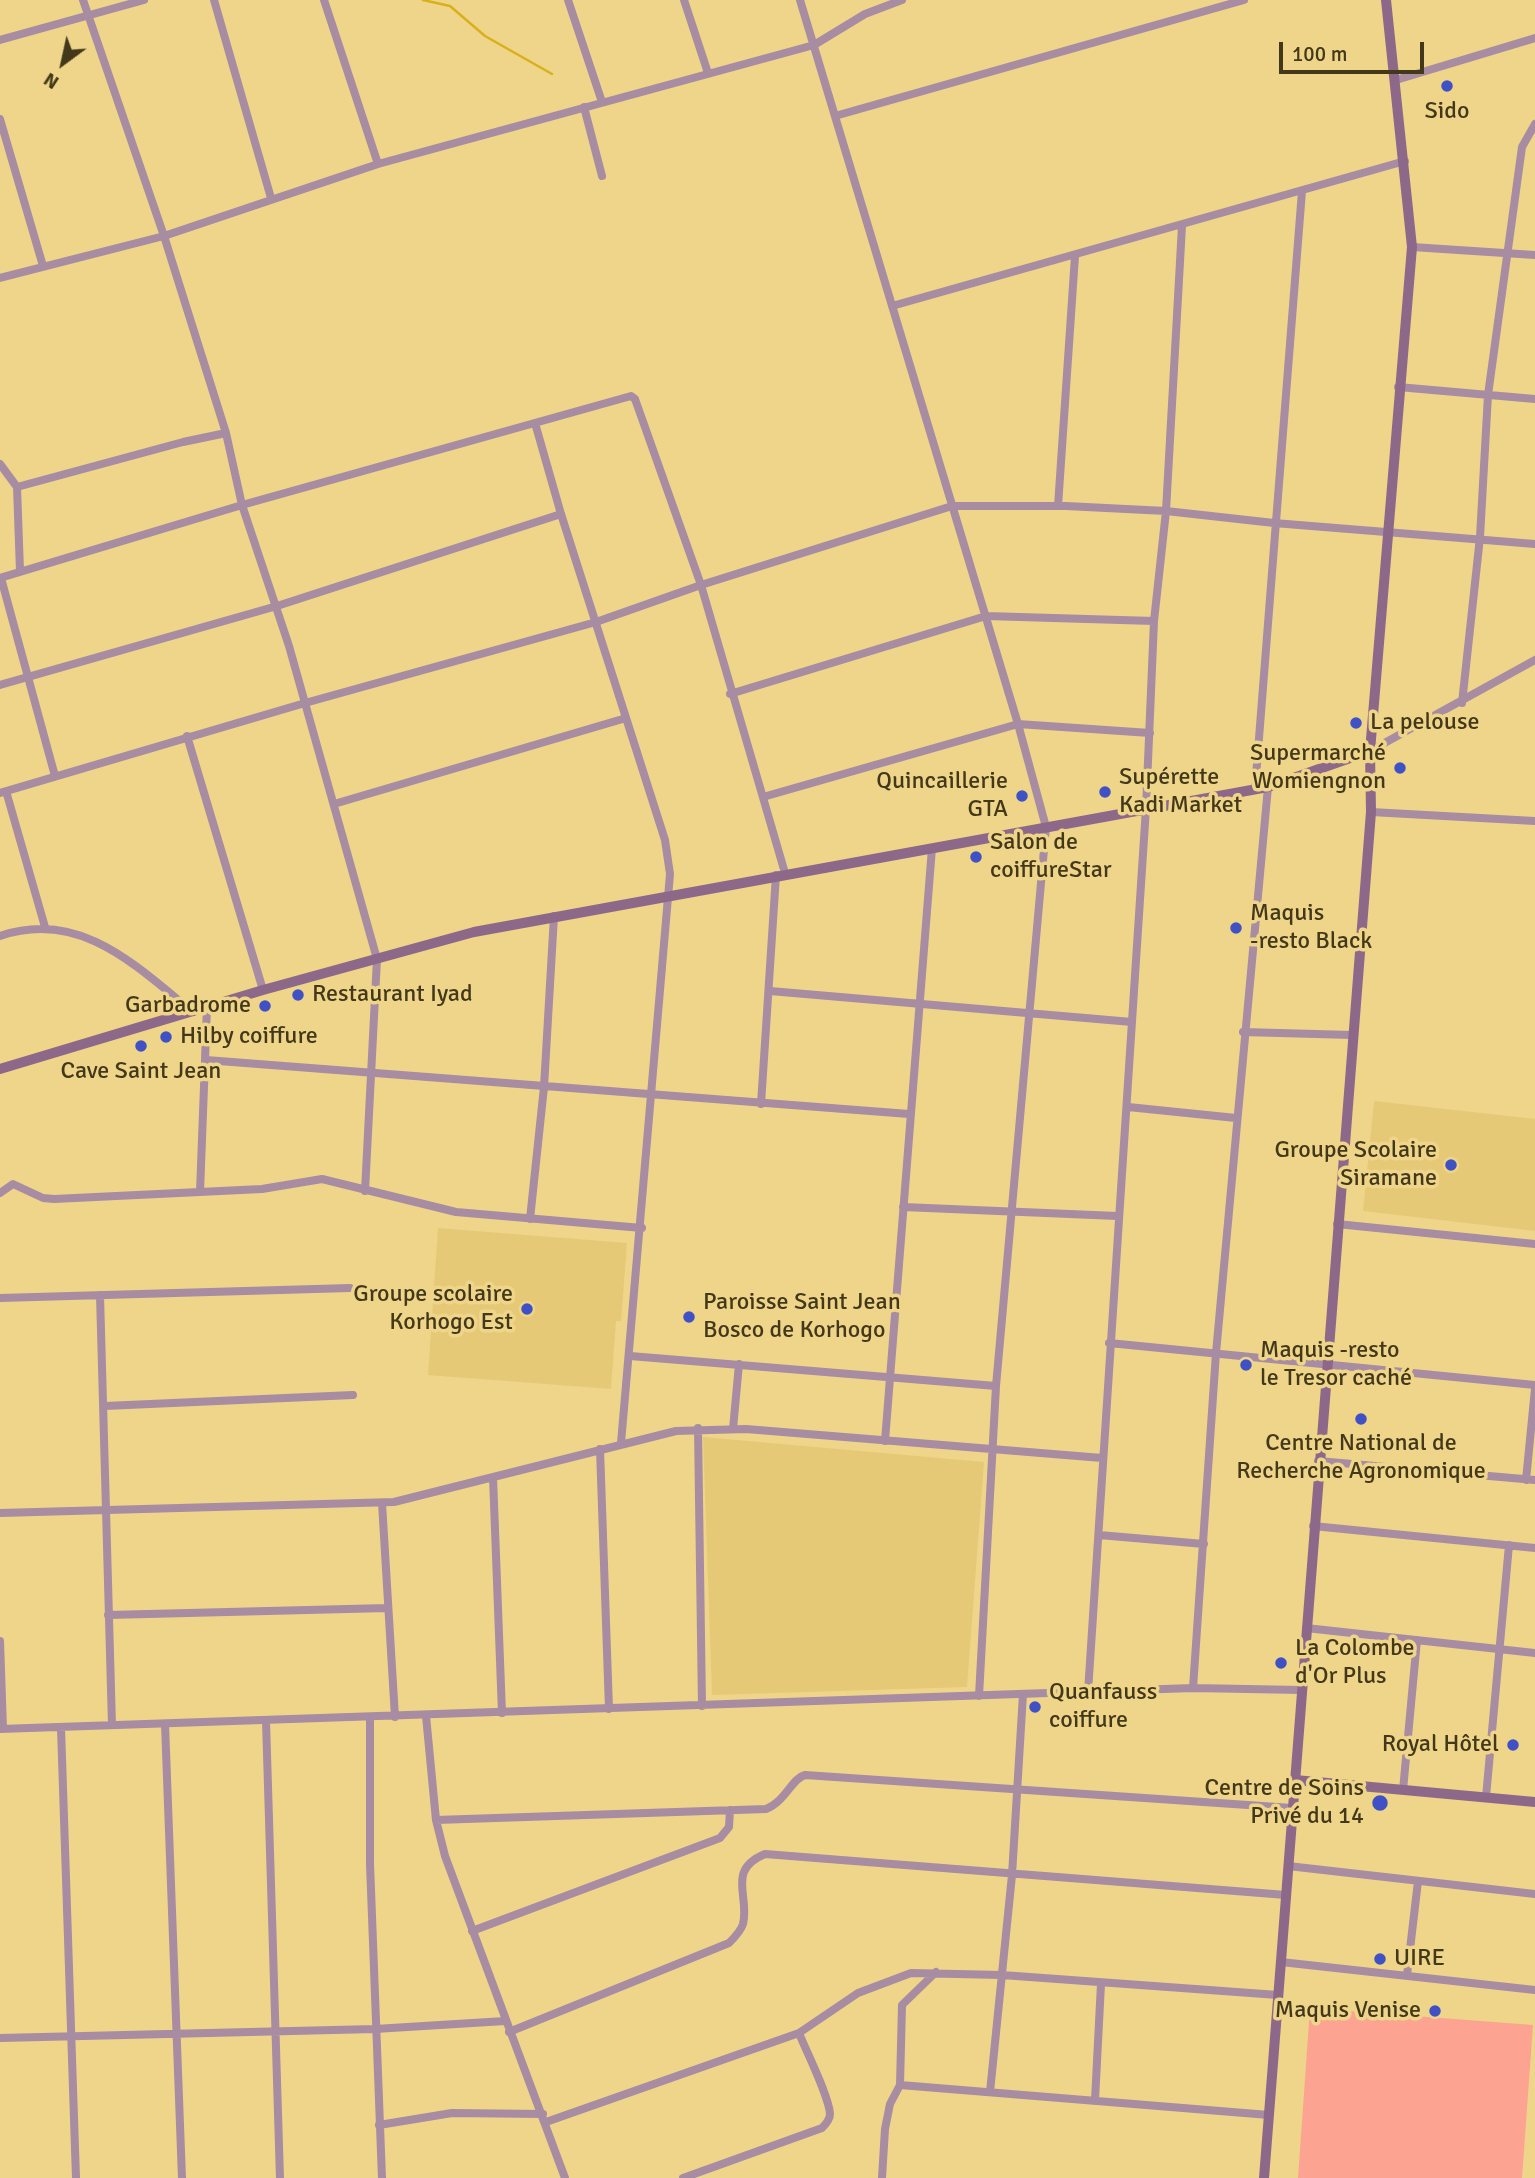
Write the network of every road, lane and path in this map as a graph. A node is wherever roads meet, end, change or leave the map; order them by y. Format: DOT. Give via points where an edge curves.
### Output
graph roads {
  1 [pos="83,0"];
  2 [pos="144,0"];
  3 [pos="214,0"];
  4 [pos="324,0"];
  5 [pos="568,0"];
  6 [pos="684,0"];
  7 [pos="800,0"];
  8 [pos="902,0"];
  9 [pos="1244,0"];
  10 [pos="1386,0"];
  11 [pos="87,15"];
  12 [pos="1535,38"];
  13 [pos="0,40"];
  14 [pos="814,45"];
  15 [pos="708,73"];
  16 [pos="1396,80"];
  17 [pos="603,102"];
  18 [pos="584,107"];
  19 [pos="835,116"];
  20 [pos="0,119"];
  21 [pos="1535,124"];
  22 [pos="1405,161"];
  23 [pos="378,164"];
  24 [pos="601,176"];
  25 [pos="1302,191"];
  26 [pos="271,198"];
  27 [pos="1182,226"];
  28 [pos="164,236"];
  29 [pos="1412,247"];
  30 [pos="1506,253"];
  31 [pos="1075,256"];
  32 [pos="1535,256"];
  33 [pos="43,266"];
  34 [pos="0,278"];
  35 [pos="892,306"];
  36 [pos="1398,387"];
  37 [pos="1488,395"];
  38 [pos="1535,399"];
  39 [pos="535,423"];
  40 [pos="226,433"];
  41 [pos="0,464"];
  42 [pos="17,487"];
  43 [pos="242,505"];
  44 [pos="952,506"];
  45 [pos="1058,506"];
  46 [pos="1166,511"];
  47 [pos="561,514"];
  48 [pos="1274,523"];
  49 [pos="1388,530"];
  50 [pos="1480,537"];
  51 [pos="1535,544"];
  52 [pos="20,571"];
  53 [pos="1,578"];
  54 [pos="701,585"];
  55 [pos="277,606"];
  56 [pos="986,616"];
  57 [pos="1154,621"];
  58 [pos="596,622"];
  59 [pos="1535,660"];
  60 [pos="27,677"];
  61 [pos="0,685"];
  62 [pos="730,694"];
  63 [pos="305,703"];
  64 [pos="1462,703"];
  65 [pos="626,718"];
  66 [pos="1018,724"];
  67 [pos="1150,733"];
  68 [pos="187,736"];
  69 [pos="1370,751"];
  70 [pos="55,776"];
  71 [pos="1268,787"];
  72 [pos="1255,789"];
  73 [pos="3,792"];
  74 [pos="763,797"];
  75 [pos="334,804"];
  76 [pos="1146,808"];
  77 [pos="1371,811"];
  78 [pos="1535,821"];
  79 [pos="1046,827"];
  80 [pos="932,848"];
  81 [pos="780,874"];
  82 [pos="669,895"];
  83 [pos="554,916"];
  84 [pos="45,927"];
  85 [pos="0,936"];
  86 [pos="377,959"];
  87 [pos="263,990"];
  88 [pos="770,991"];
  89 [pos="920,1003"];
  90 [pos="207,1007"];
  91 [pos="193,1012"];
  92 [pos="1029,1014"];
  93 [pos="1132,1022"];
  94 [pos="1243,1032"];
  95 [pos="1352,1035"];
  96 [pos="206,1060"];
  97 [pos="0,1069"];
  98 [pos="372,1073"];
  99 [pos="544,1087"];
  100 [pos="652,1096"];
  101 [pos="761,1104"];
  102 [pos="1128,1107"];
  103 [pos="909,1114"];
  104 [pos="1236,1118"];
  105 [pos="365,1191"];
  106 [pos="200,1192"];
  107 [pos="0,1193"];
  108 [pos="903,1207"];
  109 [pos="1011,1212"];
  110 [pos="1117,1216"];
  111 [pos="530,1219"];
  112 [pos="1337,1224"];
  113 [pos="642,1228"];
  114 [pos="1535,1244"];
  115 [pos="350,1288"];
  116 [pos="100,1295"];
  117 [pos="0,1298"];
  118 [pos="1109,1343"];
  119 [pos="1216,1353"];
  120 [pos="629,1356"];
  121 [pos="1325,1363"];
  122 [pos="739,1364"];
  123 [pos="889,1376"];
  124 [pos="996,1386"];
  125 [pos="1535,1387"];
  126 [pos="353,1395"];
  127 [pos="105,1406"];
  128 [pos="698,1428"];
  129 [pos="733,1429"];
  130 [pos="885,1441"];
  131 [pos="621,1443"];
  132 [pos="600,1449"];
  133 [pos="993,1450"];
  134 [pos="1102,1458"];
  135 [pos="1318,1461"];
  136 [pos="493,1477"];
  137 [pos="1530,1480"];
  138 [pos="382,1503"];
  139 [pos="106,1512"];
  140 [pos="0,1513"];
  141 [pos="1313,1526"];
  142 [pos="1099,1535"];
  143 [pos="1204,1545"];
  144 [pos="1509,1545"];
  145 [pos="1535,1548"];
  146 [pos="387,1608"];
  147 [pos="108,1615"];
  148 [pos="1306,1628"];
  149 [pos="1417,1640"];
  150 [pos="0,1641"];
  151 [pos="1499,1649"];
  152 [pos="1535,1653"];
  153 [pos="1193,1688"];
  154 [pos="1301,1690"];
  155 [pos="1088,1692"];
  156 [pos="1023,1694"];
  157 [pos="979,1696"];
  158 [pos="702,1706"];
  159 [pos="609,1709"];
  160 [pos="502,1713"];
  161 [pos="426,1716"];
  162 [pos="395,1717"];
  163 [pos="370,1718"];
  164 [pos="266,1721"];
  165 [pos="165,1724"];
  166 [pos="112,1725"];
  167 [pos="61,1728"];
  168 [pos="2,1729"];
  169 [pos="1295,1780"];
  170 [pos="1017,1788"];
  171 [pos="1403,1790"];
  172 [pos="1486,1797"];
  173 [pos="1535,1802"];
  174 [pos="1292,1808"];
  175 [pos="730,1810"];
  176 [pos="436,1821"];
  177 [pos="1288,1866"];
  178 [pos="1012,1875"];
  179 [pos="1418,1881"];
  180 [pos="1535,1894"];
  181 [pos="1286,1895"];
  182 [pos="472,1931"];
  183 [pos="1281,1962"];
  184 [pos="936,1972"];
  185 [pos="1002,1975"];
  186 [pos="1407,1975"];
  187 [pos="1101,1984"];
  188 [pos="1535,1990"];
  189 [pos="1278,1995"];
  190 [pos="505,2021"];
  191 [pos="376,2029"];
  192 [pos="275,2031"];
  193 [pos="509,2032"];
  194 [pos="799,2033"];
  195 [pos="177,2034"];
  196 [pos="70,2036"];
  197 [pos="0,2038"];
  198 [pos="900,2085"];
  199 [pos="990,2092"];
  200 [pos="1095,2100"];
  201 [pos="1269,2115"];
  202 [pos="544,2118"];
  203 [pos="379,2125"];
  204 [pos="76,2178"];
  205 [pos="182,2178"];
  206 [pos="280,2178"];
  207 [pos="382,2178"];
  208 [pos="565,2178"];
  209 [pos="683,2178"];
  210 [pos="882,2178"];
  211 [pos="1264,2178"];
  1 -- 11 [label="street"];
  2 -- 11 [label="street"];
  3 -- 26 [label="street"];
  4 -- 23 [label="street"];
  5 -- 17 [label="street"];
  6 -- 15 [label="street"];
  7 -- 14 [label="street"];
  8 -- 14 [label="street" via="865,14"];
  9 -- 19 [label="street"];
  10 -- 16 [label="main road"];
  11 -- 13 [label="street"];
  11 -- 28 [label="street"];
  12 -- 16 [label="street"];
  14 -- 15 [label="street"];
  14 -- 19 [label="street"];
  15 -- 17 [label="street"];
  16 -- 22 [label="main road"];
  17 -- 18 [label="street"];
  18 -- 23 [label="street"];
  18 -- 24 [label="street"];
  19 -- 35 [label="street"];
  20 -- 33 [label="street"];
  21 -- 30 [label="street" via="1522,146"];
  22 -- 25 [label="street"];
  22 -- 29 [label="main road"];
  23 -- 26 [label="street"];
  25 -- 27 [label="street"];
  25 -- 48 [label="street"];
  26 -- 28 [label="street"];
  27 -- 31 [label="street"];
  27 -- 46 [label="street"];
  28 -- 33 [label="street"];
  28 -- 40 [label="street"];
  29 -- 30 [label="street"];
  29 -- 36 [label="main road"];
  30 -- 32 [label="street"];
  30 -- 37 [label="street"];
  31 -- 35 [label="street"];
  31 -- 45 [label="street"];
  33 -- 34 [label="street"];
  35 -- 44 [label="street"];
  36 -- 37 [label="street"];
  36 -- 49 [label="main road"];
  37 -- 38 [label="street"];
  37 -- 50 [label="street"];
  39 -- 43 [label="street"];
  39 -- 47 [label="street"];
  39 -- 54 [label="street" via="624,396 635,399"];
  40 -- 42 [label="street"];
  40 -- 43 [label="street"];
  41 -- 42 [label="street"];
  42 -- 52 [label="street"];
  43 -- 52 [label="street"];
  43 -- 55 [label="street"];
  44 -- 45 [label="street"];
  44 -- 54 [label="street"];
  44 -- 56 [label="street"];
  45 -- 46 [label="street"];
  46 -- 48 [label="street"];
  46 -- 57 [label="street"];
  47 -- 55 [label="street"];
  47 -- 58 [label="street"];
  48 -- 49 [label="street"];
  48 -- 72 [label="street"];
  49 -- 50 [label="street"];
  49 -- 69 [label="main road"];
  50 -- 51 [label="street"];
  50 -- 64 [label="street"];
  52 -- 53 [label="street"];
  53 -- 60 [label="street"];
  54 -- 58 [label="street"];
  54 -- 62 [label="street"];
  55 -- 60 [label="street"];
  55 -- 63 [label="street"];
  56 -- 57 [label="street"];
  56 -- 62 [label="street"];
  56 -- 66 [label="street"];
  57 -- 67 [label="street"];
  58 -- 63 [label="street"];
  58 -- 65 [label="street"];
  59 -- 64 [label="street"];
  60 -- 61 [label="street"];
  60 -- 70 [label="street"];
  62 -- 74 [label="street"];
  63 -- 68 [label="street"];
  63 -- 75 [label="street"];
  64 -- 69 [label="street"];
  65 -- 75 [label="street"];
  65 -- 82 [label="street" via="665,840"];
  66 -- 67 [label="street"];
  66 -- 74 [label="street"];
  66 -- 79 [label="street"];
  67 -- 76 [label="street"];
  68 -- 70 [label="street"];
  68 -- 87 [label="street"];
  69 -- 71 [label="main road"];
  69 -- 77 [label="main road"];
  70 -- 73 [label="street"];
  71 -- 72 [label="main road"];
  71 -- 94 [label="street"];
  72 -- 76 [label="main road"];
  73 -- 84 [label="street"];
  74 -- 81 [label="street"];
  75 -- 86 [label="street"];
  76 -- 79 [label="main road"];
  76 -- 93 [label="street"];
  77 -- 78 [label="street"];
  77 -- 95 [label="main road"];
  79 -- 80 [label="main road"];
  79 -- 92 [label="street"];
  80 -- 81 [label="main road"];
  80 -- 89 [label="street"];
  81 -- 82 [label="main road"];
  81 -- 88 [label="street"];
  82 -- 83 [label="main road"];
  82 -- 100 [label="street"];
  83 -- 86 [label="main road"];
  83 -- 99 [label="street"];
  84 -- 85 [label="street"];
  84 -- 91 [label="street" via="75,933 121,956"];
  86 -- 87 [label="main road"];
  86 -- 98 [label="street"];
  87 -- 90 [label="main road"];
  88 -- 89 [label="street"];
  88 -- 101 [label="street"];
  89 -- 92 [label="street"];
  89 -- 103 [label="street"];
  90 -- 91 [label="main road"];
  90 -- 96 [label="street"];
  91 -- 97 [label="main road"];
  92 -- 93 [label="street"];
  92 -- 109 [label="street"];
  93 -- 102 [label="street"];
  94 -- 95 [label="street"];
  94 -- 104 [label="street"];
  95 -- 112 [label="main road"];
  96 -- 98 [label="street"];
  96 -- 106 [label="street"];
  98 -- 99 [label="street"];
  98 -- 105 [label="street"];
  99 -- 100 [label="street"];
  99 -- 111 [label="street"];
  100 -- 101 [label="street"];
  100 -- 113 [label="street"];
  101 -- 103 [label="street"];
  102 -- 104 [label="street"];
  102 -- 110 [label="street"];
  103 -- 108 [label="street"];
  104 -- 119 [label="street"];
  105 -- 106 [label="street" via="321,1179 261,1189"];
  105 -- 111 [label="street" via="456,1212"];
  106 -- 107 [label="street" via="48,1199 13,1184"];
  108 -- 109 [label="street"];
  108 -- 123 [label="street"];
  109 -- 110 [label="street"];
  109 -- 124 [label="street"];
  110 -- 118 [label="street"];
  111 -- 113 [label="street"];
  112 -- 114 [label="street"];
  112 -- 121 [label="main road"];
  113 -- 120 [label="street"];
  115 -- 116 [label="street"];
  116 -- 117 [label="street"];
  116 -- 127 [label="street"];
  118 -- 119 [label="street"];
  118 -- 134 [label="street"];
  119 -- 121 [label="street"];
  119 -- 143 [label="street"];
  120 -- 122 [label="street"];
  120 -- 131 [label="street"];
  121 -- 125 [label="street"];
  121 -- 135 [label="main road"];
  122 -- 123 [label="street"];
  122 -- 129 [label="street"];
  123 -- 124 [label="street"];
  123 -- 130 [label="street"];
  124 -- 133 [label="street"];
  125 -- 137 [label="street"];
  126 -- 127 [label="street"];
  127 -- 139 [label="street"];
  128 -- 129 [label="street"];
  128 -- 131 [label="street"];
  128 -- 158 [label="street"];
  129 -- 130 [label="street"];
  130 -- 133 [label="street"];
  131 -- 132 [label="street"];
  132 -- 136 [label="street"];
  132 -- 159 [label="street"];
  133 -- 134 [label="street"];
  133 -- 157 [label="street"];
  134 -- 142 [label="street"];
  135 -- 137 [label="street"];
  135 -- 141 [label="main road"];
  136 -- 138 [label="street"];
  136 -- 160 [label="street"];
  138 -- 139 [label="street"];
  138 -- 146 [label="street"];
  139 -- 140 [label="street"];
  139 -- 147 [label="street"];
  141 -- 144 [label="street"];
  141 -- 148 [label="main road"];
  142 -- 143 [label="street"];
  142 -- 155 [label="street"];
  143 -- 153 [label="street"];
  144 -- 145 [label="street"];
  144 -- 151 [label="street"];
  146 -- 147 [label="street"];
  146 -- 162 [label="street"];
  147 -- 166 [label="street"];
  148 -- 149 [label="street"];
  148 -- 154 [label="main road"];
  149 -- 151 [label="street"];
  149 -- 171 [label="street"];
  150 -- 168 [label="street"];
  151 -- 152 [label="street"];
  151 -- 172 [label="street"];
  153 -- 154 [label="street"];
  153 -- 155 [label="street"];
  154 -- 169 [label="main road"];
  155 -- 156 [label="street"];
  156 -- 157 [label="street"];
  156 -- 170 [label="street"];
  157 -- 158 [label="street"];
  158 -- 159 [label="street"];
  159 -- 160 [label="street"];
  160 -- 161 [label="street"];
  161 -- 162 [label="street"];
  161 -- 176 [label="street"];
  162 -- 163 [label="street"];
  163 -- 164 [label="street"];
  163 -- 191 [label="street"];
  164 -- 165 [label="street"];
  164 -- 192 [label="street"];
  165 -- 166 [label="street"];
  165 -- 195 [label="street"];
  166 -- 167 [label="street"];
  167 -- 168 [label="street"];
  167 -- 196 [label="street"];
  169 -- 171 [label="main road"];
  169 -- 174 [label="main road"];
  170 -- 174 [label="street"];
  170 -- 175 [label="street" via="805,1775 777,1804 766,1809"];
  170 -- 178 [label="street"];
  171 -- 172 [label="main road"];
  172 -- 173 [label="main road"];
  174 -- 177 [label="main road"];
  175 -- 176 [label="street"];
  175 -- 182 [label="street" via="729,1827 720,1838"];
  176 -- 182 [label="street"];
  177 -- 179 [label="street"];
  177 -- 181 [label="main road"];
  178 -- 181 [label="street"];
  178 -- 185 [label="street"];
  178 -- 193 [label="street" via="765,1854 754,1858 741,1878 743,1924 729,1943"];
  179 -- 180 [label="street"];
  179 -- 186 [label="street"];
  181 -- 183 [label="main road"];
  182 -- 190 [label="street"];
  183 -- 186 [label="street"];
  183 -- 189 [label="main road"];
  184 -- 185 [label="street"];
  184 -- 194 [label="street" via="911,1973 858,1993"];
  184 -- 198 [label="street" via="902,2006"];
  185 -- 187 [label="street"];
  185 -- 199 [label="street"];
  186 -- 188 [label="street"];
  187 -- 189 [label="street"];
  187 -- 200 [label="street"];
  189 -- 201 [label="main road"];
  190 -- 191 [label="street"];
  190 -- 193 [label="street"];
  191 -- 192 [label="street"];
  191 -- 203 [label="street"];
  192 -- 195 [label="street"];
  192 -- 206 [label="street"];
  193 -- 202 [label="street"];
  194 -- 202 [label="street"];
  194 -- 209 [label="street" via="830,2114 828,2122"];
  195 -- 196 [label="street"];
  195 -- 205 [label="street"];
  196 -- 197 [label="street"];
  196 -- 204 [label="street"];
  198 -- 199 [label="street"];
  198 -- 210 [label="street" via="885,2129"];
  199 -- 200 [label="street"];
  200 -- 201 [label="street"];
  201 -- 211 [label="main road"];
  202 -- 203 [label="street" via="452,2113"];
  202 -- 208 [label="street"];
  203 -- 207 [label="street"];
}
